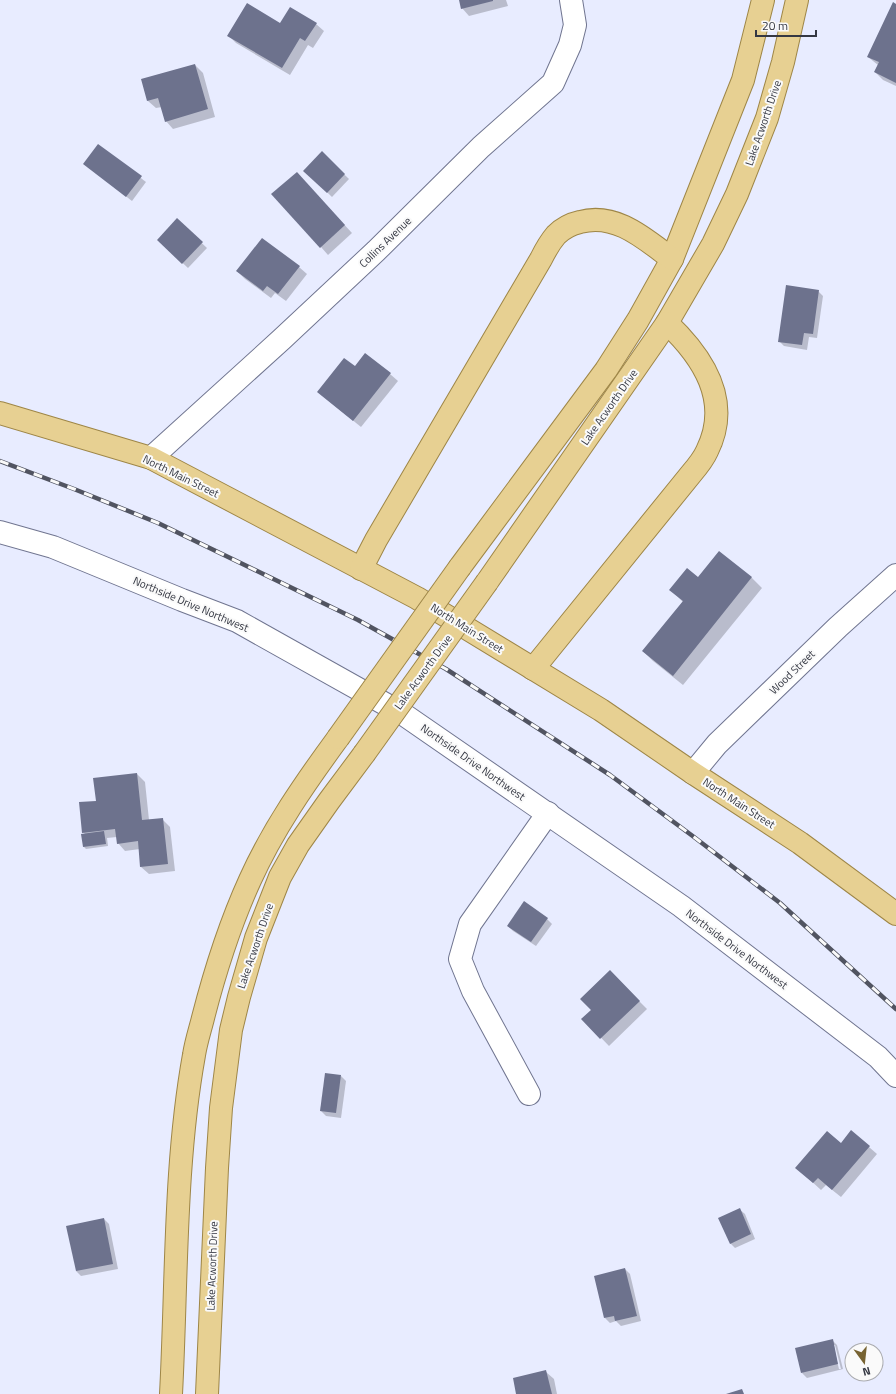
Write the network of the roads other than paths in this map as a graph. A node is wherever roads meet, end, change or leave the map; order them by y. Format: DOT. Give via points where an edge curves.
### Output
graph roads {
  1 [pos="572,0"];
  2 [pos="763,0"];
  3 [pos="797,0"];
  4 [pos="672,259"];
  5 [pos="667,323"];
  6 [pos="0,413"];
  7 [pos="151,458"];
  8 [pos="0,532"];
  9 [pos="361,569"];
  10 [pos="894,583"];
  11 [pos="533,669"];
  12 [pos="693,773"];
  13 [pos="548,813"];
  14 [pos="896,914"];
  15 [pos="896,1076"];
  16 [pos="529,1094"];
  17 [pos="173,1358"];
  18 [pos="162,1394"];
  19 [pos="171,1394"];
  20 [pos="207,1394"];
  1 -- 7 [label="street, Collins Avenue" via="575,25 570,45 553,82 481,147 282,339"];
  2 -- 4 [label="main road" via="743,80"];
  3 -- 5 [label="main road, Lake Acworth Drive" via="783,62 751,163 713,244"];
  4 -- 9 [label="main road" via="639,234 602,219 576,223 556,235"];
  4 -- 17 [label="main road, bridge" via="606,370 304,784 250,879 228,933 211,985 194,1054 180,1176"];
  5 -- 11 [label="main road" via="703,366 712,384 716,417 710,445 691,474"];
  5 -- 20 [label="main road, Lake Acworth Drive, bridge" via="487,582 328,801 280,876 256,938 239,997 225,1072 217,1168"];
  6 -- 7 [label="main road, North Main Street"];
  7 -- 9 [label="main road, North Main Street"];
  8 -- 13 [label="street, Northside Drive Northwest" via="53,547 237,621 403,714"];
  9 -- 11 [label="main road, North Main Street" via="417,598"];
  10 -- 12 [label="street, Wood Street" via="838,627 717,744"];
  11 -- 12 [label="main road, North Main Street" via="601,710"];
  12 -- 14 [label="main road, North Main Street" via="800,843"];
  13 -- 15 [label="street, Northside Drive Northwest" via="681,906 878,1057"];
  13 -- 16 [label="street" via="470,924 460,960 473,991"];
  17 -- 18 [label="main road"];
  17 -- 19 [label="main road"];
}
